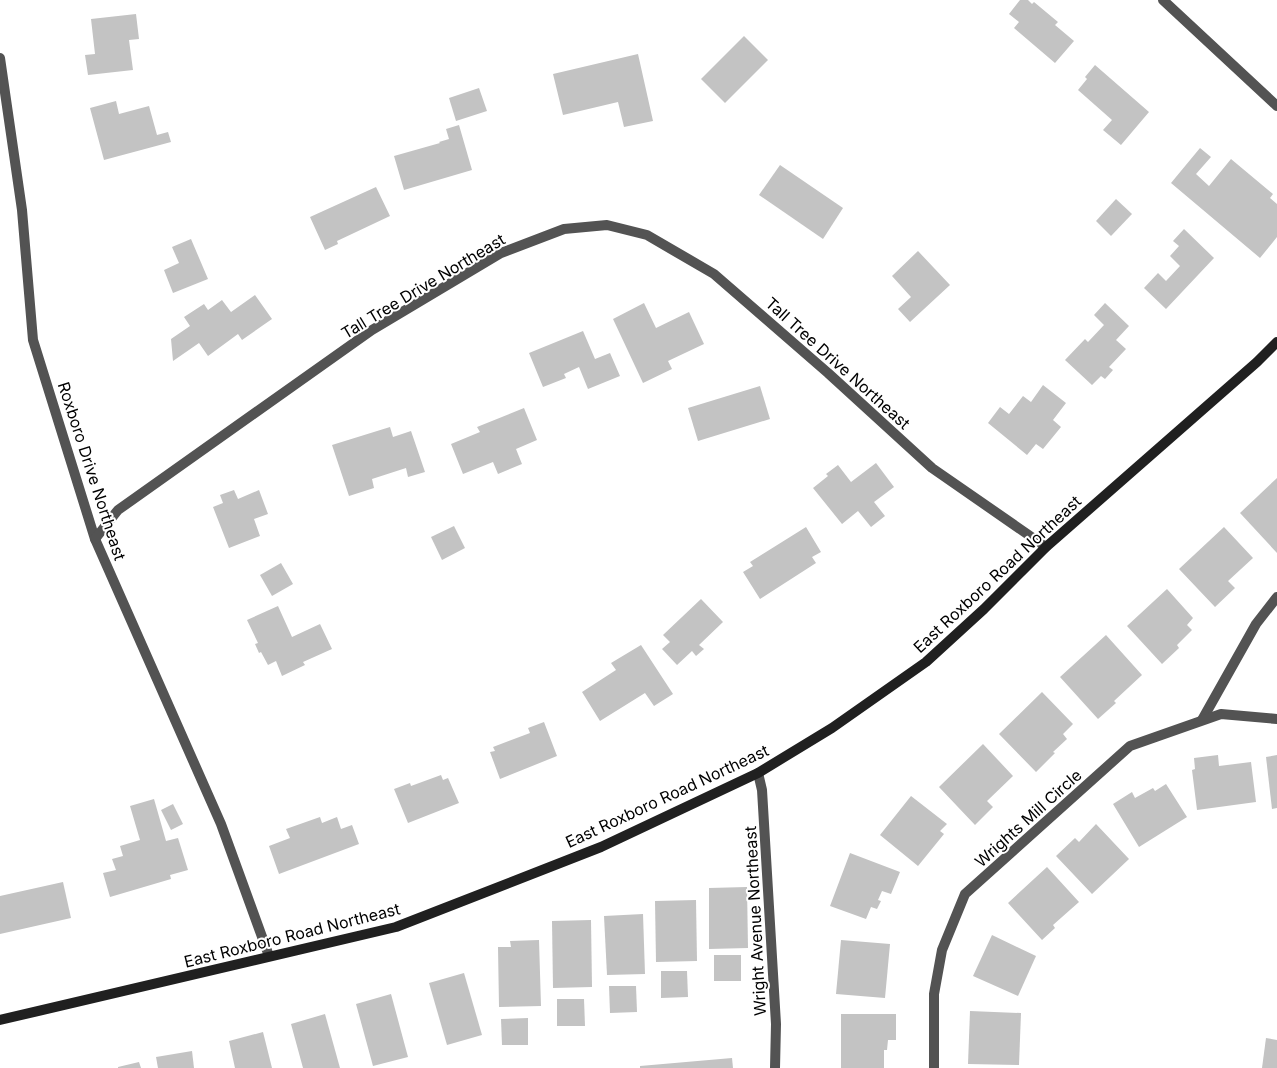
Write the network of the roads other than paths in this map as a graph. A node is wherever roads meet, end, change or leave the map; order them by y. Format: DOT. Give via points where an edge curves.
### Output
graph roads {
  1 [pos="1163,0"];
  2 [pos="0,58"];
  3 [pos="1277,106"];
  4 [pos="1277,342"];
  5 [pos="95,539"];
  6 [pos="1046,547"];
  7 [pos="1277,597"];
  8 [pos="1277,719"];
  9 [pos="1202,720"];
  10 [pos="758,773"];
  11 [pos="269,956"];
  12 [pos="0,1020"];
  13 [pos="775,1068"];
  14 [pos="934,1068"];
  1 -- 3 [label="street"];
  2 -- 5 [label="street, Roxboro Drive Northeast" via="22,210 33,340"];
  4 -- 6 [label="main road, East Roxboro Road Northeast"];
  5 -- 6 [label="street, Tall Tree Drive Northeast" via="118,510 372,330 501,252 564,229 607,225 648,235 714,274 828,372 932,468"];
  5 -- 11 [label="street, Roxboro Drive Northeast" via="221,824"];
  6 -- 10 [label="main road, East Roxboro Road Northeast" via="926,662 832,728"];
  7 -- 9 [label="street" via="1256,624"];
  8 -- 9 [label="street, Wrights Mill Circle" via="1221,714"];
  9 -- 14 [label="street, Wrights Mill Circle" via="1130,746 965,894 942,950 934,994"];
  10 -- 11 [label="main road, East Roxboro Road Northeast" via="601,848 396,927"];
  10 -- 13 [label="street, Wright Avenue Northeast" via="762,790 775,1015"];
  11 -- 12 [label="main road, East Roxboro Road Northeast"];
}
